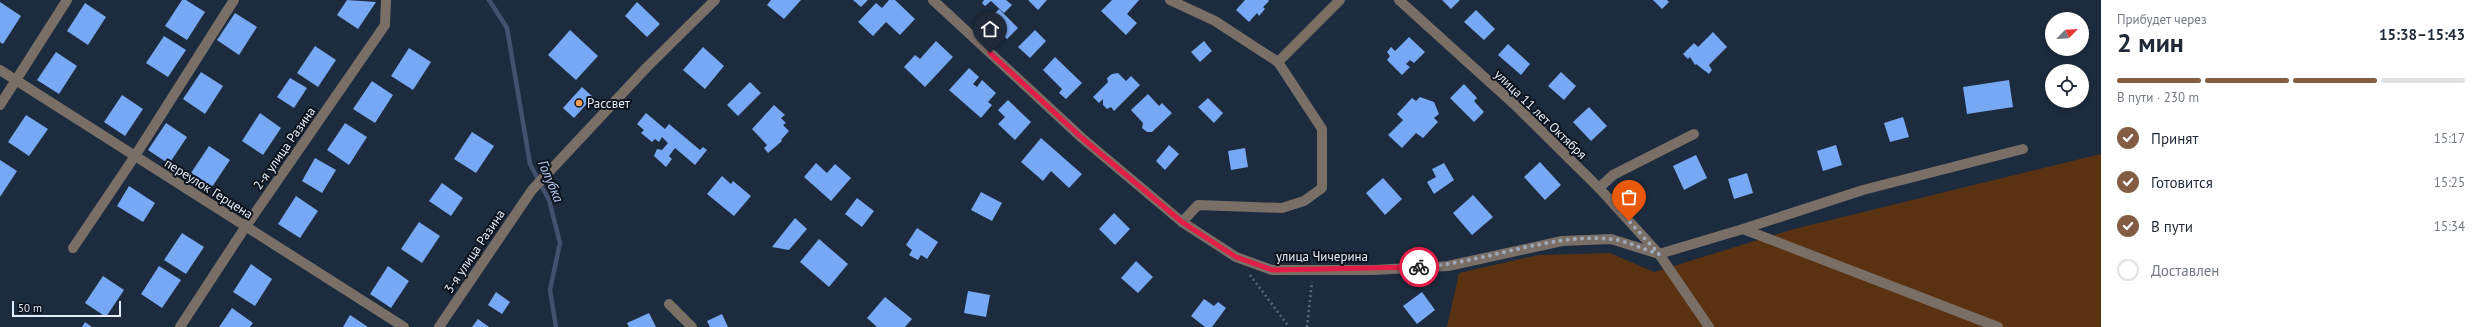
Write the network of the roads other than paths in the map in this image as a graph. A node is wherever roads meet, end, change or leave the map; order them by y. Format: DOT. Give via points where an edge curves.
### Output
graph roads {
  1 [pos="67,0"];
  2 [pos="234,0"];
  3 [pos="715,0"];
  4 [pos="933,0"];
  5 [pos="1170,0"];
  6 [pos="1340,0"];
  7 [pos="1399,0"];
  8 [pos="387,1"];
  9 [pos="1278,62"];
  10 [pos="0,70"];
  11 [pos="16,80"];
  12 [pos="0,106"];
  13 [pos="1694,134"];
  14 [pos="2023,149"];
  15 [pos="135,156"];
  16 [pos="1599,188"];
  17 [pos="1182,222"];
  18 [pos="246,226"];
  19 [pos="1743,229"];
  20 [pos="73,248"];
  21 [pos="1659,254"];
  22 [pos="670,304"];
  23 [pos="180,327"];
  24 [pos="404,327"];
  25 [pos="439,327"];
  26 [pos="692,327"];
  27 [pos="1709,327"];
  28 [pos="1998,327"];
  1 -- 11 [label="street"];
  2 -- 15 [label="street"];
  3 -- 25 [label="street, 3-я улица Разина" via="647,67 532,190"];
  4 -- 17 [label="street, улица Чичерина" via="1082,138"];
  5 -- 9 [label="street" via="1215,21"];
  6 -- 9 [label="street"];
  7 -- 16 [label="street, улица 11 лет Октября" via="1515,105"];
  8 -- 18 [label="street, 2-я улица Разина" via="385,26"];
  9 -- 17 [label="street" via="1322,129 1322,188 1304,201 1282,208 1198,205"];
  10 -- 11 [label="street, переулок Герцена"];
  11 -- 12 [label="street"];
  11 -- 15 [label="street, переулок Герцена"];
  13 -- 16 [label="street" via="1614,175"];
  14 -- 19 [label="street" via="1863,190"];
  15 -- 18 [label="street, переулок Герцена"];
  15 -- 20 [label="street"];
  16 -- 21 [label="street, улица 11 лет Октября"];
  17 -- 21 [label="street, улица Чичерина" via="1236,257 1272,270 1448,266 1562,241 1611,239"];
  18 -- 23 [label="street, 2-я улица Разина"];
  18 -- 24 [label="street, переулок Герцена"];
  19 -- 21 [label="street"];
  19 -- 28 [label="street"];
  21 -- 27 [label="street, улица 11 лет Октября"];
  22 -- 26 [label="street"];
}
